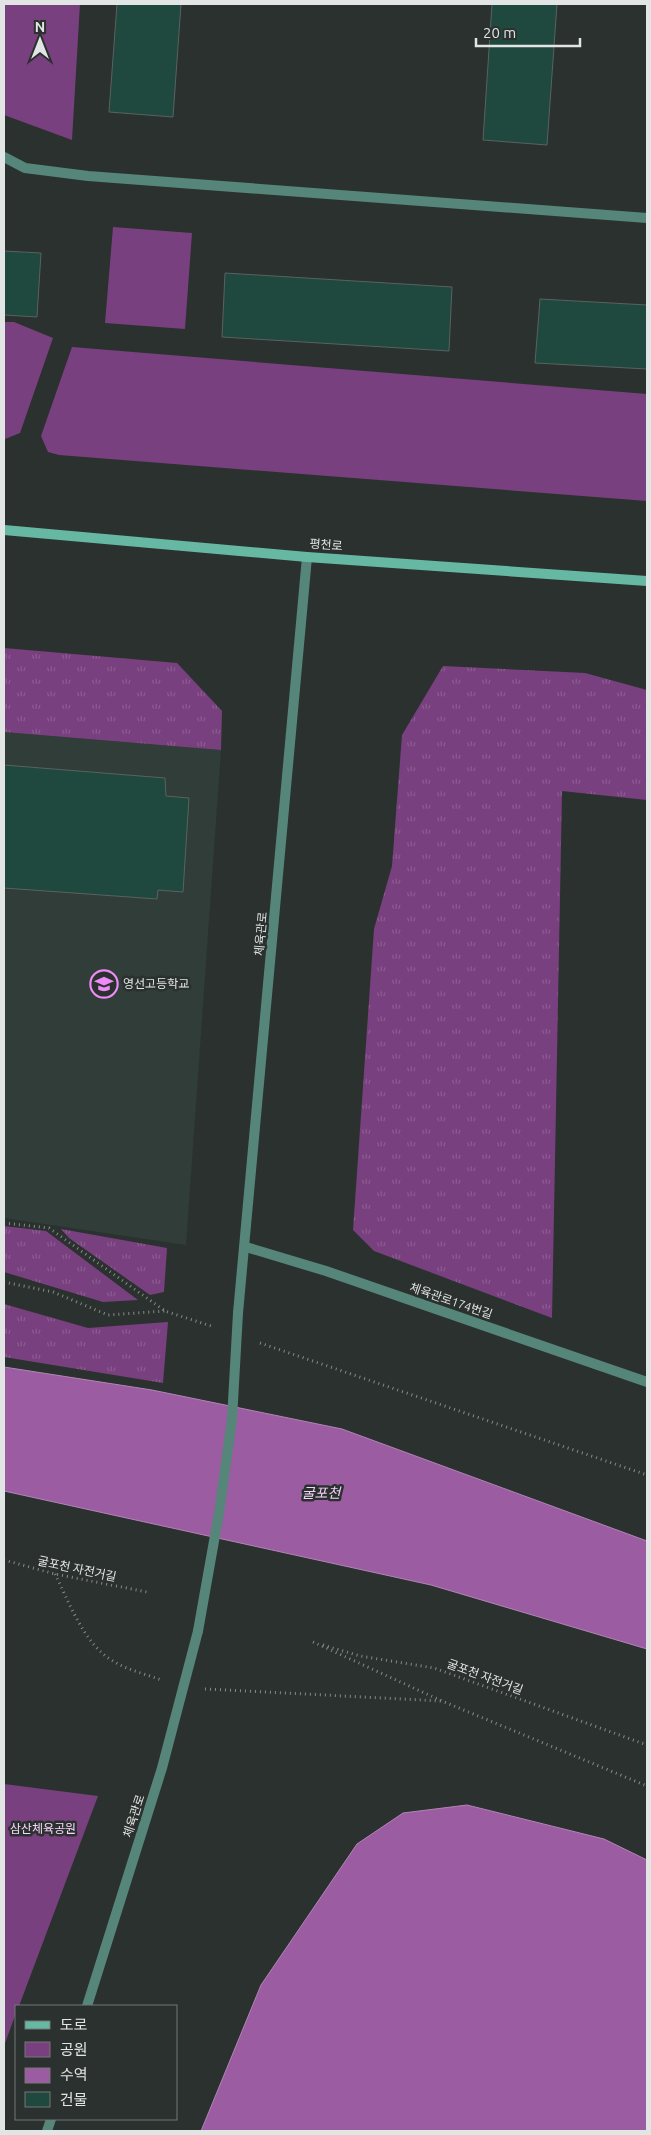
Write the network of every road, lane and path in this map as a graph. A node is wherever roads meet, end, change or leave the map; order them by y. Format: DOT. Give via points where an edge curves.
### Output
graph roads {
  1 [pos="4,158"];
  2 [pos="647,218"];
  3 [pos="4,530"];
  4 [pos="307,557"];
  5 [pos="647,581"];
  6 [pos="4,1223"];
  7 [pos="246,1247"];
  8 [pos="4,1282"];
  9 [pos="165,1311"];
  10 [pos="222,1330"];
  11 [pos="259,1342"];
  12 [pos="647,1382"];
  13 [pos="647,1475"];
  14 [pos="4,1560"];
  15 [pos="55,1574"];
  16 [pos="148,1592"];
  17 [pos="183,1688"];
  18 [pos="442,1701"];
  19 [pos="647,1745"];
  20 [pos="647,1786"];
  21 [pos="87,2005"];
  1 -- 2 [label="street" via="25,168 88,176"];
  3 -- 4 [label="main road, 평천로"];
  4 -- 5 [label="main road, 평천로"];
  4 -- 7 [label="street, 체육관로"];
  6 -- 9 [label="path" via="49,1228"];
  7 -- 12 [label="street, 체육관로174번길" via="326,1271"];
  7 -- 17 [label="street, 체육관로, bridge" via="238,1313 232,1419 220,1513 198,1631"];
  8 -- 9 [label="path" via="52,1292 108,1315"];
  9 -- 10 [label="path"];
  11 -- 13 [label="path"];
  14 -- 15 [label="path, 굴포천 자전거길"];
  15 -- 16 [label="path, 굴포천 자전거길"];
  15 -- 17 [label="path" via="94,1645 113,1661"];
  17 -- 18 [label="path"];
  17 -- 21 [label="street, 체육관로" via="162,1768"];
  18 -- 19 [label="path, 굴포천 자전거길" via="313,1642 360,1656 434,1668"];
  18 -- 20 [label="path"];
}
